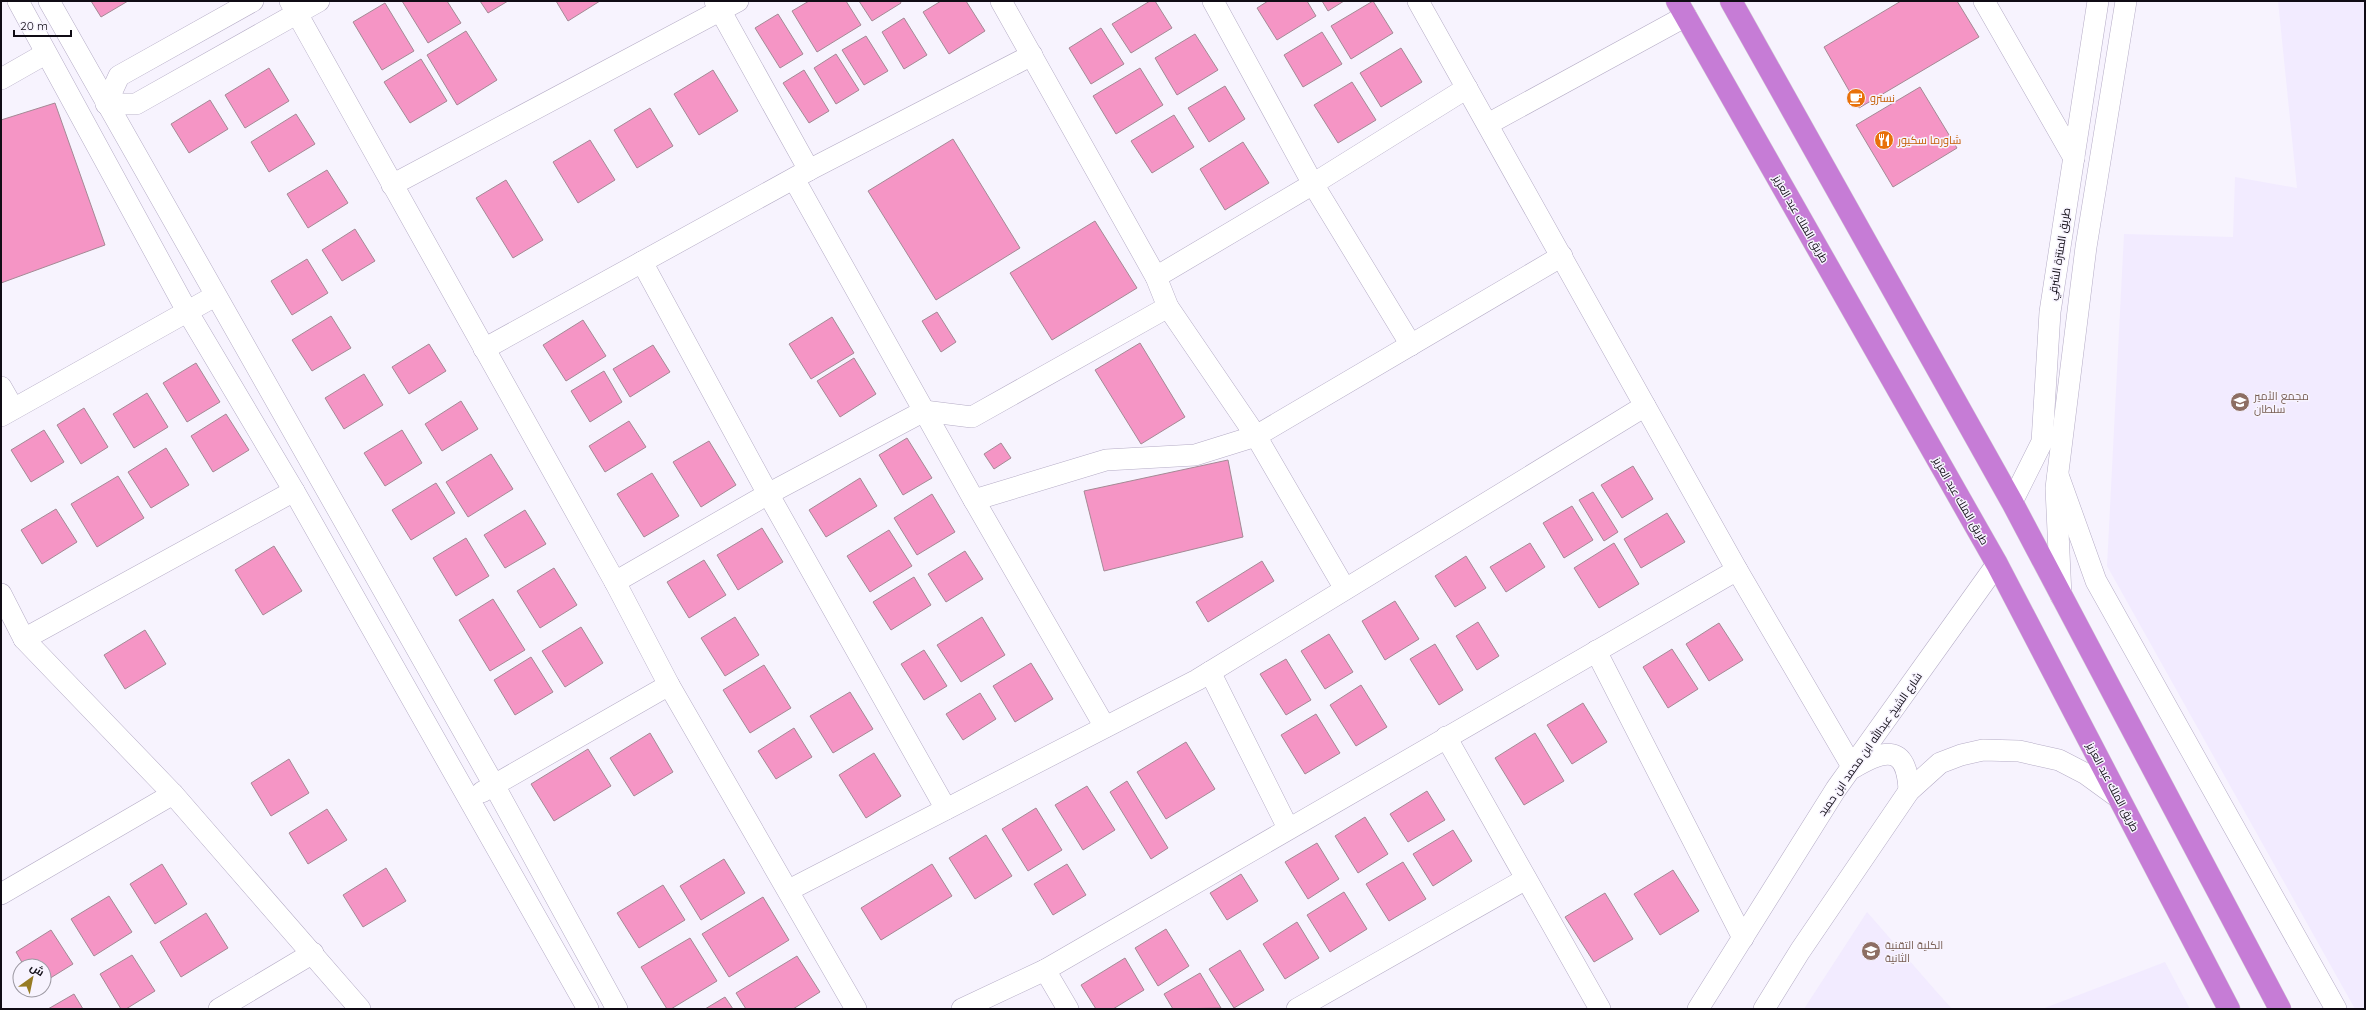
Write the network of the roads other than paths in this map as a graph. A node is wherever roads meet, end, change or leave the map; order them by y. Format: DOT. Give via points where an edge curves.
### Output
graph roads {
  1 [pos="18,1"];
  2 [pos="49,1"];
  3 [pos="253,1"];
  4 [pos="319,1"];
  5 [pos="1001,1"];
  6 [pos="1213,1"];
  7 [pos="1418,1"];
  8 [pos="1731,1"];
  9 [pos="1984,1"];
  10 [pos="2098,1"];
  11 [pos="2126,1"];
  12 [pos="724,4"];
  13 [pos="293,7"];
  14 [pos="1681,8"];
  15 [pos="45,54"];
  16 [pos="1032,55"];
  17 [pos="1,79"];
  18 [pos="1468,88"];
  19 [pos="106,104"];
  20 [pos="1488,124"];
  21 [pos="2074,158"];
  22 [pos="802,174"];
  23 [pos="1313,184"];
  24 [pos="392,185"];
  25 [pos="1562,256"];
  26 [pos="642,262"];
  27 [pos="1156,277"];
  28 [pos="215,296"];
  29 [pos="1168,307"];
  30 [pos="187,311"];
  31 [pos="1411,345"];
  32 [pos="484,349"];
  33 [pos="1,387"];
  34 [pos="1645,406"];
  35 [pos="924,411"];
  36 [pos="7,412"];
  37 [pos="1256,436"];
  38 [pos="2058,475"];
  39 [pos="294,491"];
  40 [pos="768,494"];
  41 [pos="974,500"];
  42 [pos="2012,502"];
  43 [pos="1996,564"];
  44 [pos="1737,570"];
  45 [pos="614,582"];
  46 [pos="1345,589"];
  47 [pos="1,594"];
  48 [pos="2061,596"];
  49 [pos="24,639"];
  50 [pos="1596,651"];
  51 [pos="1210,672"];
  52 [pos="669,685"];
  53 [pos="1105,727"];
  54 [pos="1446,737"];
  55 [pos="1853,768"];
  56 [pos="494,785"];
  57 [pos="1909,790"];
  58 [pos="173,794"];
  59 [pos="2119,798"];
  60 [pos="469,800"];
  61 [pos="946,809"];
  62 [pos="1288,828"];
  63 [pos="1526,878"];
  64 [pos="789,890"];
  65 [pos="1,894"];
  66 [pos="1743,938"];
  67 [pos="313,953"];
  68 [pos="1046,970"];
  69 [pos="219,1009"];
  70 [pos="360,1009"];
  71 [pos="588,1009"];
  72 [pos="617,1009"];
  73 [pos="856,1009"];
  74 [pos="962,1009"];
  75 [pos="1068,1009"];
  76 [pos="1297,1009"];
  77 [pos="1600,1009"];
  78 [pos="1698,1009"];
  79 [pos="1764,1009"];
  80 [pos="2229,1009"];
  81 [pos="2280,1009"];
  82 [pos="2336,1009"];
  1 -- 15 [label="street"];
  2 -- 19 [label="street"];
  3 -- 19 [label="street" via="119,76"];
  4 -- 13 [label="street"];
  5 -- 16 [label="street"];
  6 -- 23 [label="street"];
  7 -- 18 [label="street"];
  8 -- 42 [label="highway"];
  9 -- 21 [label="street"];
  10 -- 21 [label="street, طريق المنتزة الشرقي"];
  11 -- 38 [label="street" via="2086,247"];
  12 -- 22 [label="street"];
  12 -- 24 [label="street"];
  13 -- 19 [label="street" via="136,104"];
  13 -- 24 [label="street"];
  14 -- 20 [label="street"];
  14 -- 43 [label="highway, طريق الملك عبد العزيز"];
  15 -- 17 [label="street"];
  15 -- 30 [label="street"];
  16 -- 22 [label="street"];
  16 -- 27 [label="street"];
  18 -- 20 [label="street"];
  18 -- 23 [label="street"];
  19 -- 28 [label="street"];
  20 -- 25 [label="street"];
  21 -- 42 [label="street, طريق المنتزة الشرقي" via="2050,312 2042,442"];
  22 -- 26 [label="street"];
  22 -- 35 [label="street"];
  23 -- 27 [label="street"];
  23 -- 31 [label="street"];
  24 -- 32 [label="street"];
  25 -- 31 [label="street"];
  25 -- 34 [label="street"];
  26 -- 32 [label="street"];
  26 -- 40 [label="street"];
  27 -- 29 [label="street"];
  28 -- 30 [label="street"];
  28 -- 56 [label="street"];
  29 -- 35 [label="street" via="972,417"];
  29 -- 37 [label="street"];
  30 -- 36 [label="street"];
  30 -- 39 [label="street"];
  31 -- 37 [label="street"];
  32 -- 45 [label="street"];
  33 -- 36 [label="street"];
  34 -- 44 [label="street"];
  34 -- 46 [label="street"];
  35 -- 40 [label="street"];
  35 -- 41 [label="street"];
  37 -- 41 [label="street" via="1195,455 1106,460"];
  37 -- 46 [label="street"];
  38 -- 48 [label="street" via="2056,488"];
  38 -- 82 [label="street" via="2096,581"];
  39 -- 49 [label="street"];
  39 -- 60 [label="street"];
  40 -- 45 [label="street"];
  40 -- 61 [label="street"];
  41 -- 53 [label="street"];
  42 -- 48 [label="highway"];
  43 -- 55 [label="street, شارع الشيخ عبدالله ابن محمد ابن حميد"];
  43 -- 59 [label="highway, طريق الملك عبد العزيز"];
  44 -- 50 [label="street"];
  44 -- 55 [label="street"];
  45 -- 52 [label="street"];
  46 -- 51 [label="street"];
  47 -- 49 [label="street"];
  48 -- 81 [label="highway"];
  49 -- 58 [label="street"];
  50 -- 54 [label="street"];
  50 -- 66 [label="street"];
  51 -- 53 [label="street"];
  51 -- 62 [label="street"];
  52 -- 56 [label="street"];
  52 -- 64 [label="street"];
  53 -- 61 [label="street"];
  54 -- 62 [label="street"];
  54 -- 63 [label="street"];
  55 -- 57 [label="street" via="1881,753 1892,754 1905,765"];
  55 -- 66 [label="street, شارع الشيخ عبدالله ابن محمد ابن حميد" via="1836,789"];
  56 -- 60 [label="street"];
  56 -- 72 [label="street"];
  57 -- 59 [label="street" via="1940,763 1961,754 1983,750 2012,751 2059,760 2086,774"];
  57 -- 79 [label="street" via="1800,951"];
  58 -- 65 [label="street"];
  58 -- 67 [label="street"];
  59 -- 80 [label="highway, طريق الملك عبد العزيز"];
  60 -- 71 [label="street"];
  61 -- 64 [label="street"];
  62 -- 68 [label="street"];
  63 -- 76 [label="street"];
  63 -- 77 [label="street"];
  64 -- 73 [label="street"];
  66 -- 78 [label="street, شارع الشيخ عبدالله ابن محمد ابن حميد"];
  67 -- 69 [label="street"];
  67 -- 70 [label="street"];
  68 -- 74 [label="street"];
  68 -- 75 [label="street"];
}
